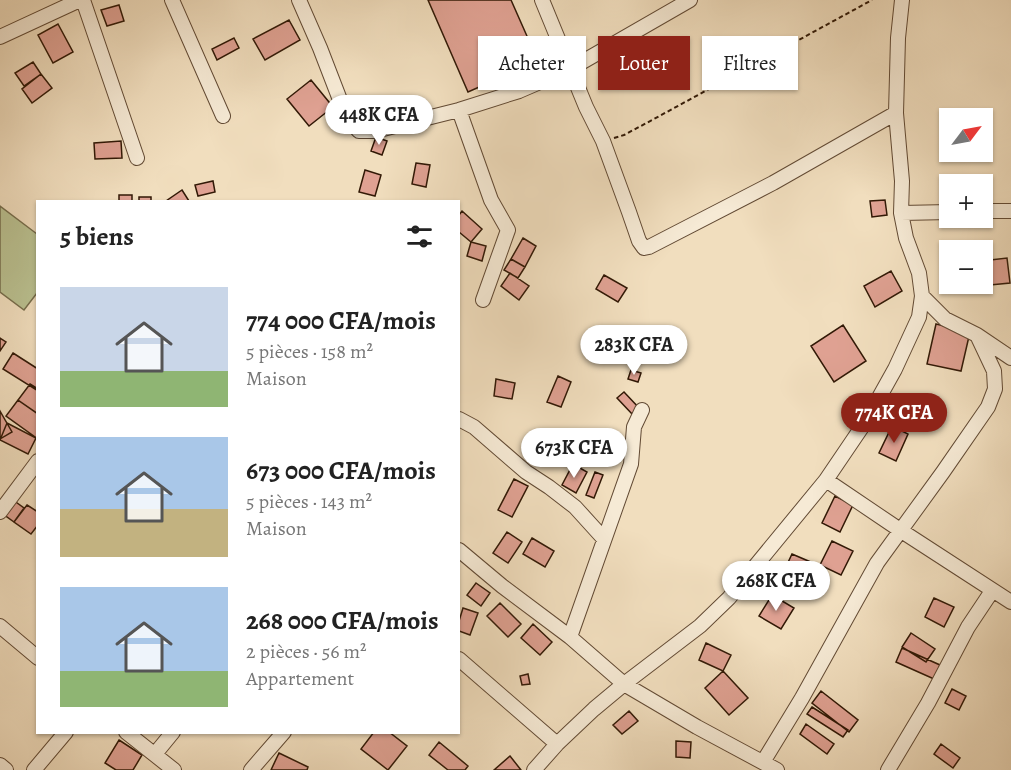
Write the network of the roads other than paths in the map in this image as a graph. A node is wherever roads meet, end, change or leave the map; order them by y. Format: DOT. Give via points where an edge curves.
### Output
graph roads {
  1 [pos="81,0"];
  2 [pos="172,0"];
  3 [pos="299,0"];
  4 [pos="542,0"];
  5 [pos="690,0"];
  6 [pos="902,0"];
  7 [pos="557,36"];
  8 [pos="0,37"];
  9 [pos="586,60"];
  10 [pos="521,90"];
  11 [pos="580,90"];
  12 [pos="459,110"];
  13 [pos="896,113"];
  14 [pos="224,116"];
  15 [pos="137,158"];
  16 [pos="1011,211"];
  17 [pos="939,212"];
  18 [pos="993,212"];
  19 [pos="901,213"];
  20 [pos="922,296"];
  21 [pos="483,300"];
  22 [pos="977,335"];
  23 [pos="1011,358"];
  24 [pos="642,410"];
  25 [pos="460,420"];
  26 [pos="36,464"];
  27 [pos="826,480"];
  28 [pos="0,512"];
  29 [pos="900,530"];
  30 [pos="604,539"];
  31 [pos="460,551"];
  32 [pos="992,591"];
  33 [pos="1011,602"];
  34 [pos="0,626"];
  35 [pos="570,637"];
  36 [pos="36,656"];
  37 [pos="460,660"];
  38 [pos="624,684"];
  39 [pos="64,734"];
  40 [pos="129,734"];
  41 [pos="171,734"];
  42 [pos="282,734"];
  43 [pos="556,744"];
  44 [pos="155,754"];
  45 [pos="763,762"];
  46 [pos="0,765"];
  47 [pos="6,770"];
  48 [pos="34,770"];
  49 [pos="174,770"];
  50 [pos="251,770"];
  51 [pos="534,770"];
  52 [pos="777,770"];
  53 [pos="888,770"];
  1 -- 8 [label="street"];
  1 -- 15 [label="street"];
  2 -- 14 [label="street"];
  3 -- 12 [label="street" via="347,118 359,131 375,131"];
  4 -- 7 [label="street"];
  5 -- 9 [label="street"];
  6 -- 13 [label="street"];
  10 -- 12 [label="street"];
  11 -- 13 [label="street" via="644,248 773,183"];
  12 -- 21 [label="street" via="491,200 508,230"];
  13 -- 19 [label="street"];
  16 -- 18 [label="street"];
  17 -- 19 [label="street"];
  19 -- 20 [label="street"];
  20 -- 22 [label="street" via="945,319"];
  20 -- 27 [label="street" via="919,317 895,369"];
  22 -- 23 [label="street"];
  22 -- 29 [label="street" via="994,371 995,389 988,407"];
  24 -- 30 [label="street" via="634,427 631,465"];
  25 -- 30 [label="street" via="574,507"];
  26 -- 28 [label="street"];
  27 -- 29 [label="street"];
  27 -- 38 [label="street" via="729,598 700,626"];
  29 -- 32 [label="street"];
  29 -- 45 [label="street" via="877,563"];
  30 -- 35 [label="street"];
  31 -- 35 [label="street"];
  32 -- 33 [label="street"];
  32 -- 53 [label="street"];
  34 -- 36 [label="street"];
  35 -- 38 [label="street"];
  37 -- 43 [label="street"];
  38 -- 43 [label="street"];
  38 -- 45 [label="street"];
  39 -- 48 [label="street"];
  40 -- 44 [label="street"];
  41 -- 44 [label="street"];
  42 -- 50 [label="street"];
  43 -- 51 [label="street"];
  44 -- 49 [label="street"];
  45 -- 52 [label="street"];
  46 -- 47 [label="street"];
}
